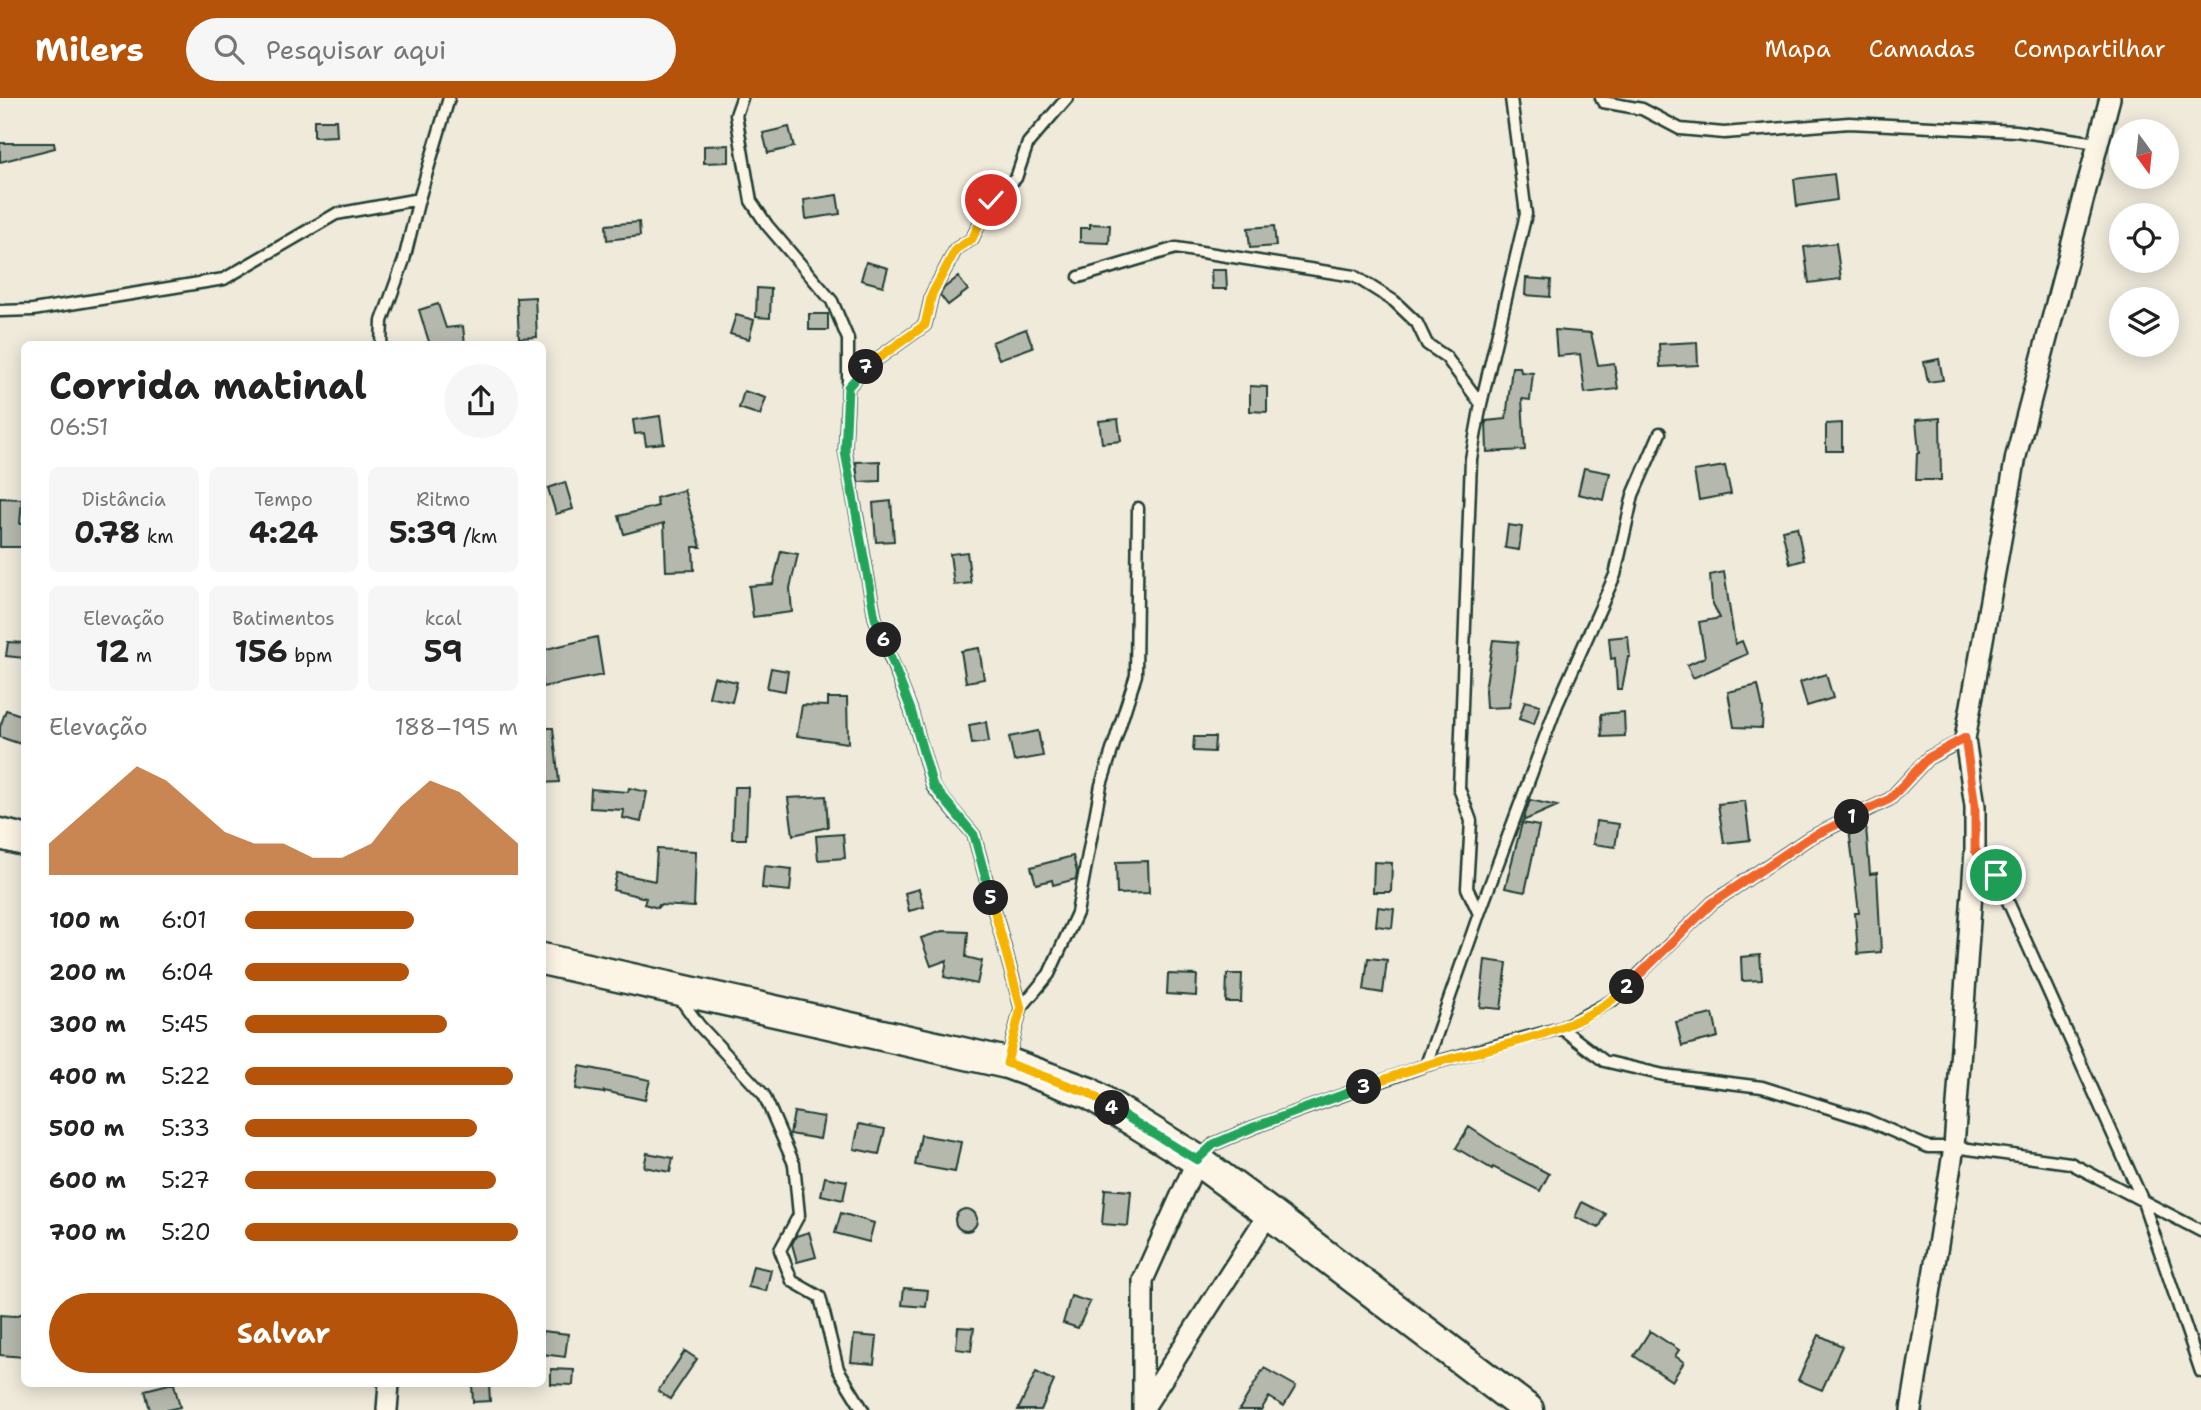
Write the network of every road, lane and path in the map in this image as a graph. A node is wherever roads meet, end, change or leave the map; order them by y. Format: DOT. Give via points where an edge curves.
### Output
graph roads {
  1 [pos="449,98"];
  2 [pos="742,98"];
  3 [pos="1067,98"];
  4 [pos="1511,98"];
  5 [pos="1601,98"];
  6 [pos="2110,98"];
  7 [pos="2097,143"];
  8 [pos="419,199"];
  9 [pos="1079,277"];
  10 [pos="0,312"];
  11 [pos="381,341"];
  12 [pos="848,387"];
  13 [pos="1481,404"];
  14 [pos="1660,433"];
  15 [pos="1138,508"];
  16 [pos="1965,738"];
  17 [pos="0,834"];
  18 [pos="21,839"];
  19 [pos="1975,850"];
  20 [pos="1479,914"];
  21 [pos="546,960"];
  22 [pos="673,989"];
  23 [pos="1021,1008"];
  24 [pos="1560,1028"];
  25 [pos="1007,1063"];
  26 [pos="1426,1065"];
  27 [pos="1954,1147"];
  28 [pos="1197,1160"];
  29 [pos="2142,1199"];
  30 [pos="1269,1213"];
  31 [pos="2201,1231"];
  32 [pos="2201,1372"];
  33 [pos="389,1387"];
  34 [pos="387,1410"];
  35 [pos="863,1410"];
  36 [pos="1143,1410"];
  37 [pos="1528,1410"];
  38 [pos="1911,1410"];
  1 -- 8 [label="lane"];
  2 -- 12 [label="lane" via="736,115 751,201 832,300 848,339"];
  3 -- 12 [label="lane" via="1028,143 1016,178 991,200 972,239 956,249 932,294 925,325 866,367"];
  4 -- 13 [label="lane" via="1526,214"];
  5 -- 7 [label="lane" via="1642,109 1680,129 1724,133 1849,123 2016,131"];
  6 -- 7 [label="street"];
  7 -- 16 [label="street" via="2016,456"];
  8 -- 10 [label="lane" via="336,214 224,279"];
  8 -- 11 [label="lane" via="382,321"];
  9 -- 13 [label="lane" via="1176,248 1353,276 1394,301 1417,323 1427,344 1446,357"];
  12 -- 23 [label="lane" via="845,452 875,618 911,710 933,786 974,835"];
  13 -- 20 [label="lane" via="1471,459 1459,788 1471,821 1467,888"];
  14 -- 20 [label="lane" via="1633,495 1615,575 1557,705"];
  15 -- 23 [label="lane" via="1136,675 1101,785 1077,913 1049,974"];
  16 -- 19 [label="street" via="1975,806"];
  16 -- 24 [label="lane" via="1928,758 1890,799 1809,838 1712,903 1613,1000"];
  17 -- 18 [label="main road"];
  19 -- 27 [label="street"];
  19 -- 29 [label="lane" via="1996,875"];
  20 -- 26 [label="lane"];
  21 -- 22 [label="main road"];
  22 -- 25 [label="main road"];
  22 -- 35 [label="lane" via="699,1025 764,1095 794,1164 799,1215 780,1250 792,1281 820,1297 838,1369"];
  23 -- 25 [label="lane"];
  24 -- 26 [label="lane"];
  24 -- 27 [label="lane" via="1604,1061 1664,1075 1762,1087 1867,1120 1928,1147"];
  25 -- 28 [label="main road" via="1089,1093"];
  26 -- 28 [label="lane" via="1254,1127 1214,1144"];
  27 -- 29 [label="lane" via="2070,1163"];
  27 -- 38 [label="street"];
  28 -- 30 [label="main road"];
  28 -- 36 [label="street" via="1143,1280"];
  29 -- 31 [label="lane"];
  29 -- 32 [label="lane"];
  30 -- 36 [label="street"];
  30 -- 37 [label="main road"];
  33 -- 34 [label="street"];
}
